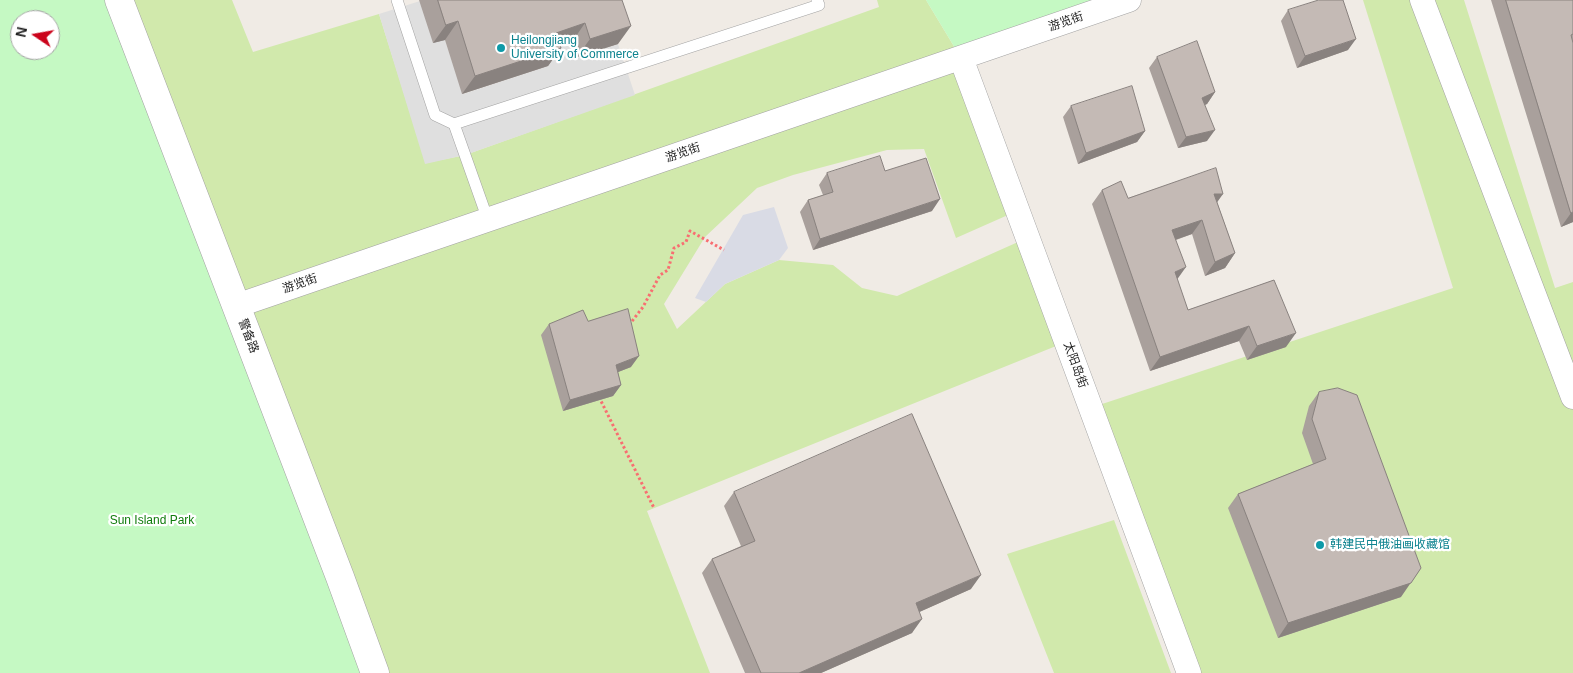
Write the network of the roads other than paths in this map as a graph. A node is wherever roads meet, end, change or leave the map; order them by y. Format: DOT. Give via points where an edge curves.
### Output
graph roads {
  1 [pos="118,0"];
  2 [pos="397,0"];
  3 [pos="818,0"];
  4 [pos="1129,0"];
  5 [pos="1422,0"];
  6 [pos="961,58"];
  7 [pos="454,124"];
  8 [pos="488,220"];
  9 [pos="236,306"];
  10 [pos="1573,397"];
  11 [pos="375,673"];
  12 [pos="1189,673"];
  1 -- 9 [label="street, 警备路"];
  2 -- 7 [label="lane" via="436,115"];
  3 -- 7 [label="lane" via="819,4"];
  4 -- 6 [label="street, 游览街"];
  5 -- 10 [label="street"];
  6 -- 8 [label="street, 游览街"];
  6 -- 12 [label="street, 太阳岛街"];
  7 -- 8 [label="lane"];
  8 -- 9 [label="street, 游览街"];
  9 -- 11 [label="street, 警备路"];
}
